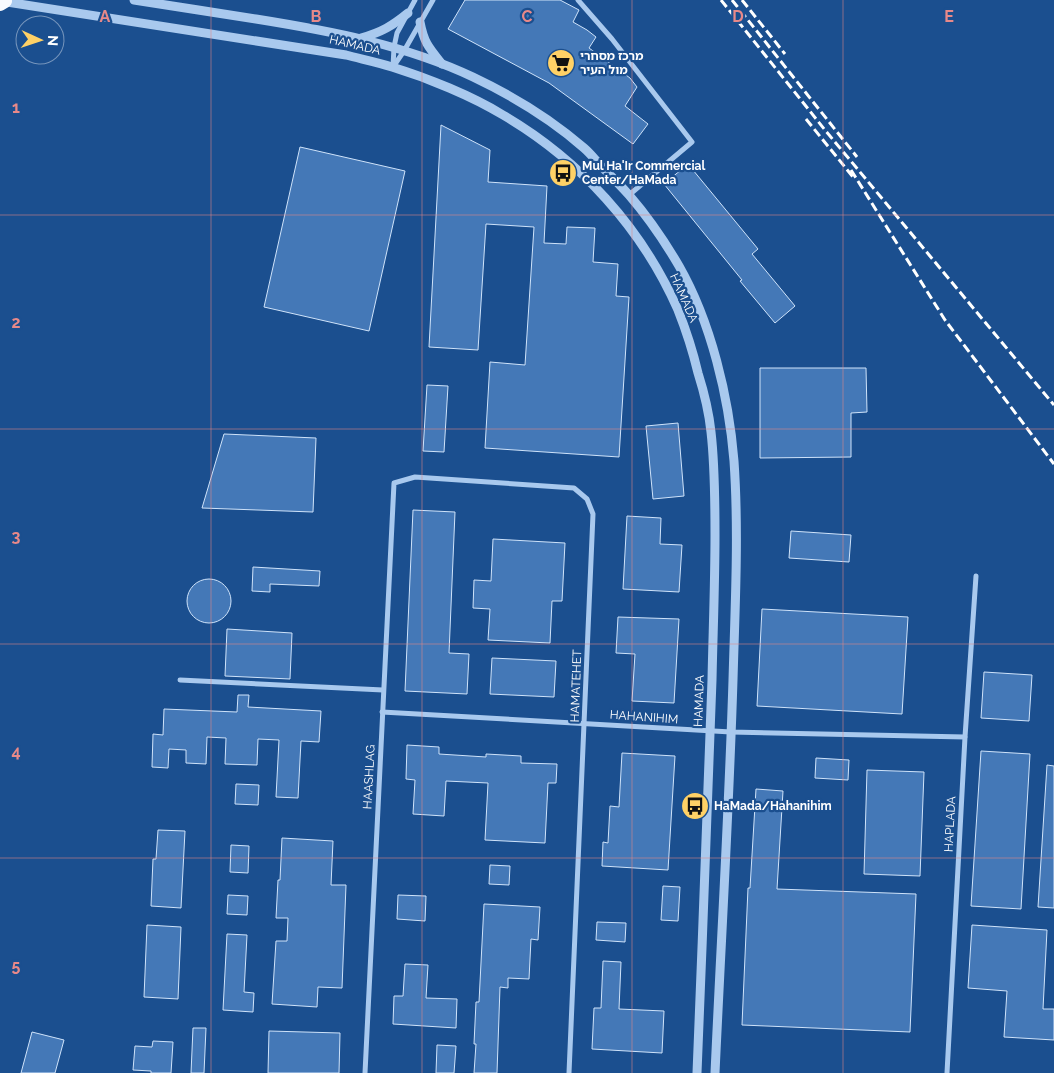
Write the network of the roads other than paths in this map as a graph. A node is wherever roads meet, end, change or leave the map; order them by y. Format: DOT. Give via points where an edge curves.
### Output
graph roads {
  1 [pos="134,0"];
  2 [pos="415,0"];
  3 [pos="433,0"];
  4 [pos="578,0"];
  5 [pos="2,2"];
  6 [pos="408,12"];
  7 [pos="420,22"];
  8 [pos="358,38"];
  9 [pos="394,48"];
  10 [pos="404,51"];
  11 [pos="442,64"];
  12 [pos="393,67"];
  13 [pos="629,195"];
  14 [pos="394,483"];
  15 [pos="976,576"];
  16 [pos="180,680"];
  17 [pos="383,690"];
  18 [pos="382,712"];
  19 [pos="584,723"];
  20 [pos="710,731"];
  21 [pos="731,732"];
  22 [pos="965,737"];
  23 [pos="365,1073"];
  24 [pos="569,1073"];
  25 [pos="697,1073"];
  26 [pos="715,1073"];
  27 [pos="947,1073"];
  1 -- 8 [label="street, HAMADA"];
  2 -- 6 [label="street"];
  3 -- 7 [label="street"];
  4 -- 13 [label="street" via="692,142"];
  5 -- 12 [label="street, HAMADA" via="321,50"];
  6 -- 8 [label="street" via="394,25"];
  6 -- 9 [label="street"];
  7 -- 10 [label="street"];
  7 -- 11 [label="street" via="426,43"];
  8 -- 9 [label="street, HAMADA"];
  9 -- 10 [label="street, HAMADA"];
  9 -- 12 [label="street"];
  10 -- 11 [label="street, HAMADA"];
  10 -- 12 [label="street"];
  11 -- 13 [label="street, HAMADA" via="507,94 547,119 584,148"];
  12 -- 20 [label="street, HAMADA" via="501,113 568,160 596,187 637,238 678,311 702,388 711,429 715,478"];
  13 -- 21 [label="street, HAMADA" via="680,267 694,297 708,331 729,418 736,504"];
  14 -- 17 [label="street, HAASHLAG"];
  14 -- 19 [label="street, HAMATEHET" via="415,477 574,488 587,499 593,514"];
  15 -- 22 [label="street, HAPLADA"];
  16 -- 17 [label="street"];
  17 -- 18 [label="street, HAASHLAG"];
  18 -- 19 [label="street, HAHANIHIM"];
  18 -- 23 [label="street, HAASHLAG"];
  19 -- 20 [label="street, HAHANIHIM"];
  19 -- 24 [label="street, HAMATEHET"];
  20 -- 21 [label="street, HAHANIHIM"];
  20 -- 25 [label="street, HAMADA"];
  21 -- 22 [label="street, HAHANIHIM"];
  21 -- 26 [label="street, HAMADA"];
  22 -- 27 [label="street, HAPLADA"];
}
